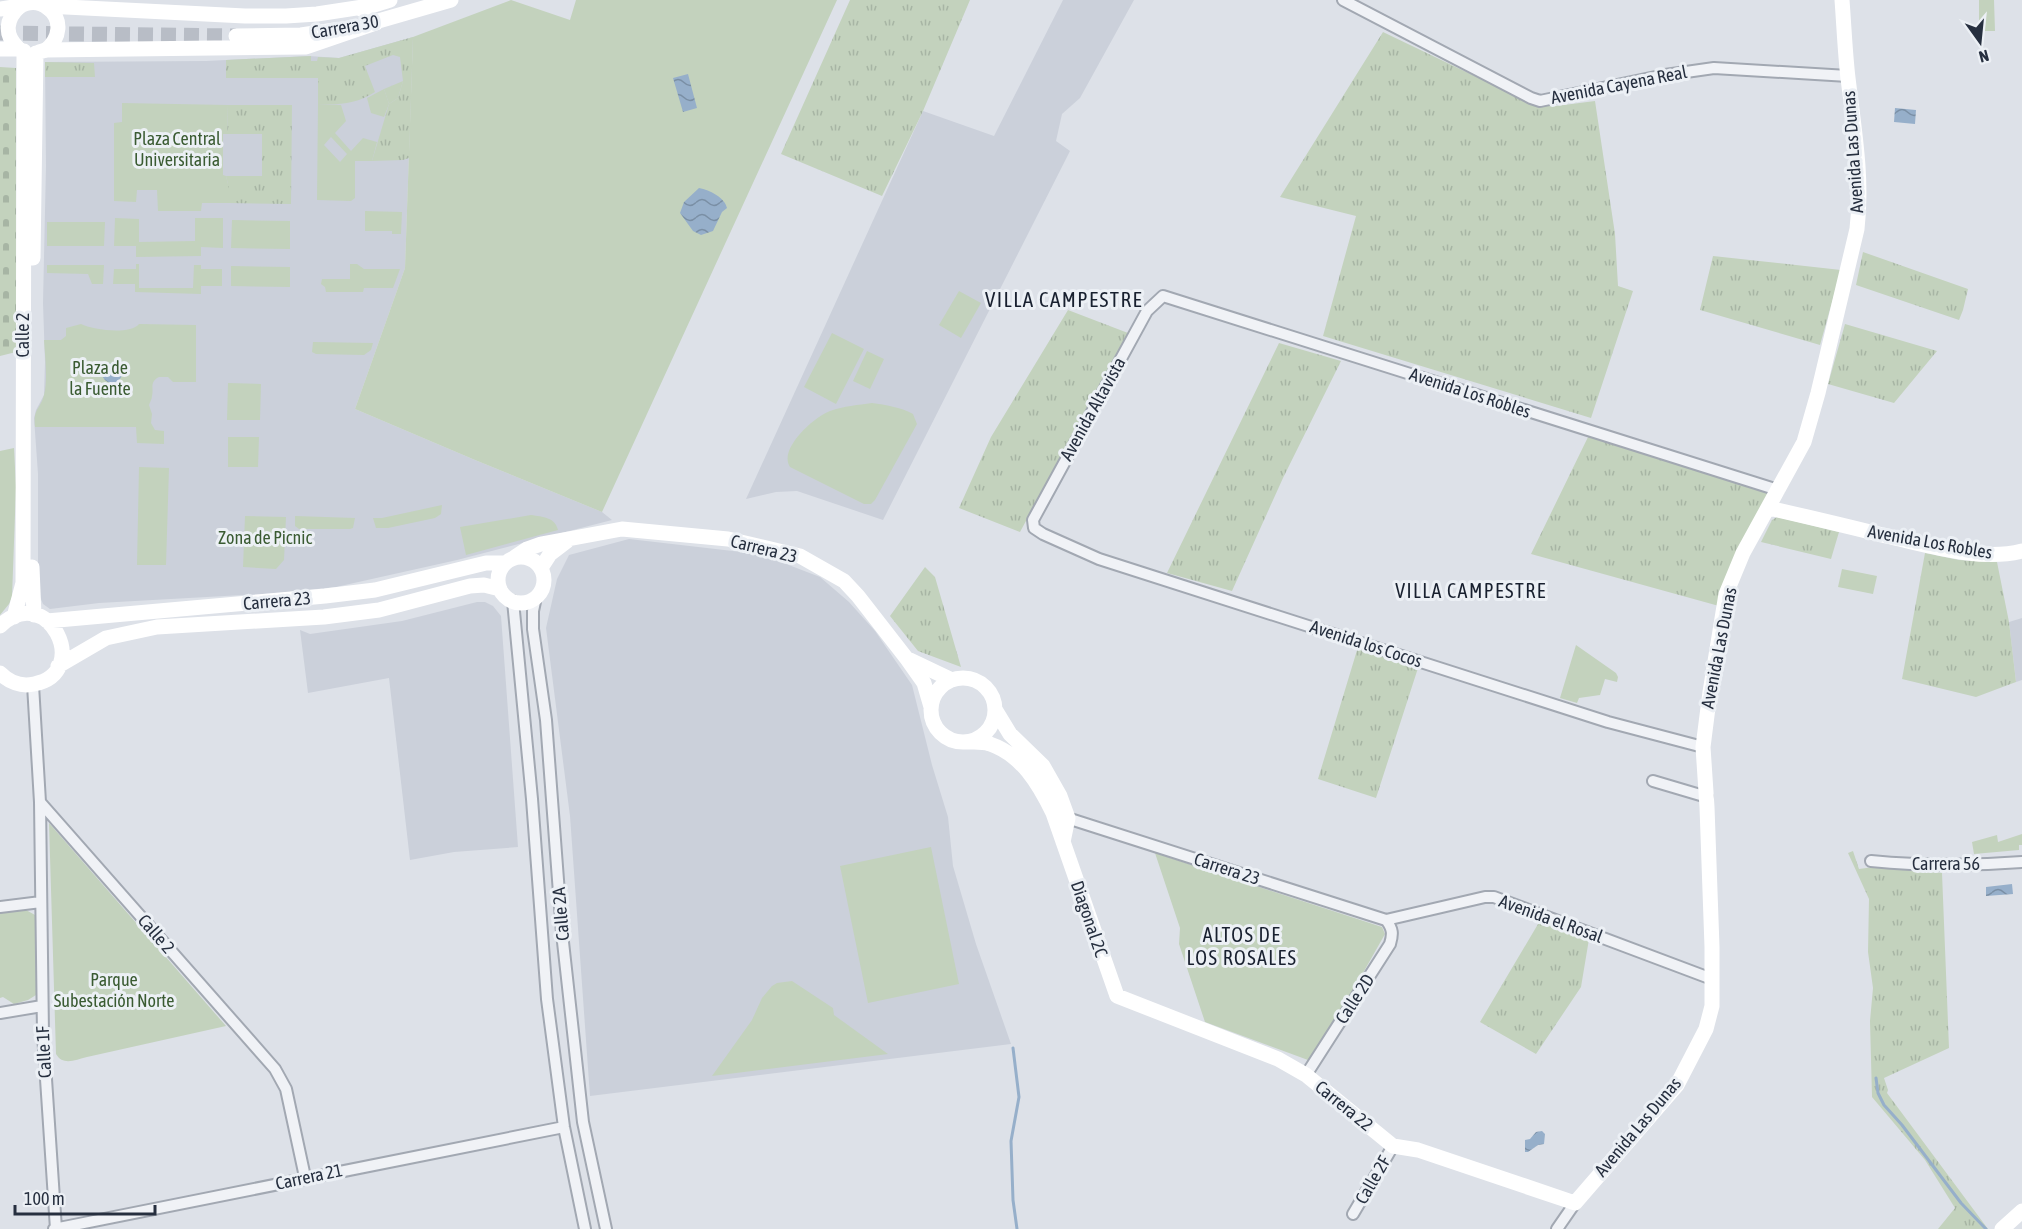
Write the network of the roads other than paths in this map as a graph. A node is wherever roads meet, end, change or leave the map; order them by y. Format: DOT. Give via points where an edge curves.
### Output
graph roads {
  1 [pos="390,0"];
  2 [pos="451,0"];
  3 [pos="1343,0"];
  4 [pos="1842,0"];
  5 [pos="19,6"];
  6 [pos="369,6"];
  7 [pos="47,7"];
  8 [pos="0,9"];
  9 [pos="376,23"];
  10 [pos="0,49"];
  11 [pos="28,50"];
  12 [pos="1848,76"];
  13 [pos="28,163"];
  14 [pos="1163,296"];
  15 [pos="1778,490"];
  16 [pos="1769,508"];
  17 [pos="1034,528"];
  18 [pos="573,537"];
  19 [pos="2022,550"];
  20 [pos="510,560"];
  21 [pos="541,568"];
  22 [pos="500,589"];
  23 [pos="536,597"];
  24 [pos="513,601"];
  25 [pos="14,617"];
  26 [pos="41,618"];
  27 [pos="0,626"];
  28 [pos="907,659"];
  29 [pos="58,666"];
  30 [pos="0,673"];
  31 [pos="952,680"];
  32 [pos="33,685"];
  33 [pos="931,707"];
  34 [pos="996,711"];
  35 [pos="966,742"];
  36 [pos="1703,747"];
  37 [pos="1653,781"];
  38 [pos="1707,797"];
  39 [pos="40,802"];
  40 [pos="1053,813"];
  41 [pos="1068,818"];
  42 [pos="1063,842"];
  43 [pos="1871,861"];
  44 [pos="2022,861"];
  45 [pos="41,902"];
  46 [pos="0,907"];
  47 [pos="1386,920"];
  48 [pos="1712,979"];
  49 [pos="1117,996"];
  50 [pos="42,1006"];
  51 [pos="0,1013"];
  52 [pos="1306,1075"];
  53 [pos="564,1127"];
  54 [pos="1393,1146"];
  55 [pos="306,1178"];
  56 [pos="1575,1203"];
  57 [pos="2022,1211"];
  58 [pos="1353,1214"];
  59 [pos="55,1229"];
  60 [pos="585,1229"];
  61 [pos="606,1229"];
  62 [pos="1557,1229"];
  63 [pos="2002,1229"];
  1 -- 6 [label="street, Carrera 30"];
  2 -- 9 [label="street, Carrera 30"];
  3 -- 12 [label="street, Avenida Cayena Real" via="1540,100 1714,68"];
  4 -- 12 [label="street, Avenida Las Dunas"];
  5 -- 7 [label="street" via="34,2"];
  5 -- 8 [label="street"];
  5 -- 11 [label="street, bridge" via="9,20 9,36"];
  6 -- 7 [label="street" via="276,16"];
  6 -- 9 [label="street, Carrera 30" via="327,18 236,30 301,35"];
  7 -- 11 [label="street, bridge" via="57,17 56,39"];
  9 -- 11 [label="street" via="306,47"];
  10 -- 11 [label="street"];
  11 -- 13 [label="street, Calle 2"];
  12 -- 15 [label="street, Avenida Las Dunas" via="1857,153 1857,229 1804,442"];
  13 -- 25 [label="street, Calle 2" via="23,583"];
  13 -- 26 [label="street, Calle 2" via="32,581"];
  14 -- 15 [label="street, Avenida Los Robles"];
  14 -- 17 [label="street, Avenida Altavista" via="1147,311 1033,520"];
  15 -- 16 [label="street, Avenida Las Dunas"];
  16 -- 19 [label="street, Avenida Los Robles" via="1925,545 2002,555"];
  16 -- 36 [label="street, Avenida Las Dunas" via="1743,553 1726,594"];
  17 -- 36 [label="street, Avenida los Cocos" via="1099,559 1588,716"];
  18 -- 20 [label="street, Carrera 23" via="527,549"];
  18 -- 21 [label="street, Carrera 23" via="555,549"];
  18 -- 28 [label="street, Carrera 23" via="631,529 728,539 800,555 844,581"];
  20 -- 21 [label="street" via="521,556"];
  20 -- 22 [label="street" via="498,578"];
  20 -- 26 [label="street, Carrera 23" via="375,590"];
  21 -- 23 [label="street" via="543,586"];
  22 -- 24 [label="street"];
  22 -- 29 [label="street, Carrera 23" via="470,586 379,610 324,617 157,627 106,638"];
  23 -- 24 [label="street"];
  23 -- 61 [label="street, Calle 2A" via="533,629 546,720 562,933 583,1122"];
  24 -- 53 [label="street, Calle 2A" via="547,999"];
  25 -- 26 [label="street, Carrera 23" via="24,614"];
  25 -- 27 [label="street"];
  26 -- 29 [label="street" via="55,628 62,642"];
  28 -- 31 [label="street, Carrera 23"];
  28 -- 33 [label="street, Carrera 23" via="924,683"];
  29 -- 32 [label="street, Carrera 23" via="48,678"];
  30 -- 32 [label="street" via="14,683"];
  31 -- 33 [label="street" via="937,690"];
  31 -- 34 [label="street" via="968,678 982,684 992,696"];
  32 -- 39 [label="street"];
  33 -- 35 [label="street" via="936,729 955,741"];
  34 -- 35 [label="street" via="983,735"];
  34 -- 41 [label="street" via="1010,734 1043,766"];
  35 -- 40 [label="street" via="988,743 1018,761 1034,777"];
  36 -- 38 [label="street, Avenida Las Dunas"];
  37 -- 38 [label="street"];
  38 -- 48 [label="street, Avenida Las Dunas"];
  39 -- 45 [label="street, Calle 1F"];
  39 -- 55 [label="street, Calle 2" via="275,1069 286,1089"];
  40 -- 41 [label="street, Carrera 23"];
  40 -- 42 [label="street, Diagonal 2C"];
  41 -- 42 [label="street"];
  41 -- 47 [label="street, Carrera 23"];
  42 -- 49 [label="street, Diagonal 2C"];
  43 -- 44 [label="street, Carrera 56" via="1950,866"];
  45 -- 46 [label="street"];
  45 -- 50 [label="street, Calle 1F"];
  47 -- 48 [label="street, Avenida el Rosal" via="1494,897"];
  47 -- 52 [label="street, Calle 2D" via="1392,928 1390,944"];
  48 -- 56 [label="street, Avenida Las Dunas" via="1712,1006 1706,1029 1677,1085"];
  49 -- 52 [label="street, Carrera 22" via="1278,1059"];
  50 -- 51 [label="street"];
  50 -- 59 [label="street, Calle 1F"];
  52 -- 54 [label="street, Carrera 22"];
  53 -- 55 [label="street, Carrera 21"];
  53 -- 60 [label="street, Calle 2A"];
  54 -- 56 [label="street, Carrera 22" via="1418,1150"];
  54 -- 58 [label="street, Calle 2F"];
  55 -- 59 [label="street, Carrera 21"];
  56 -- 62 [label="street"];
  57 -- 63 [label="street"];
}
